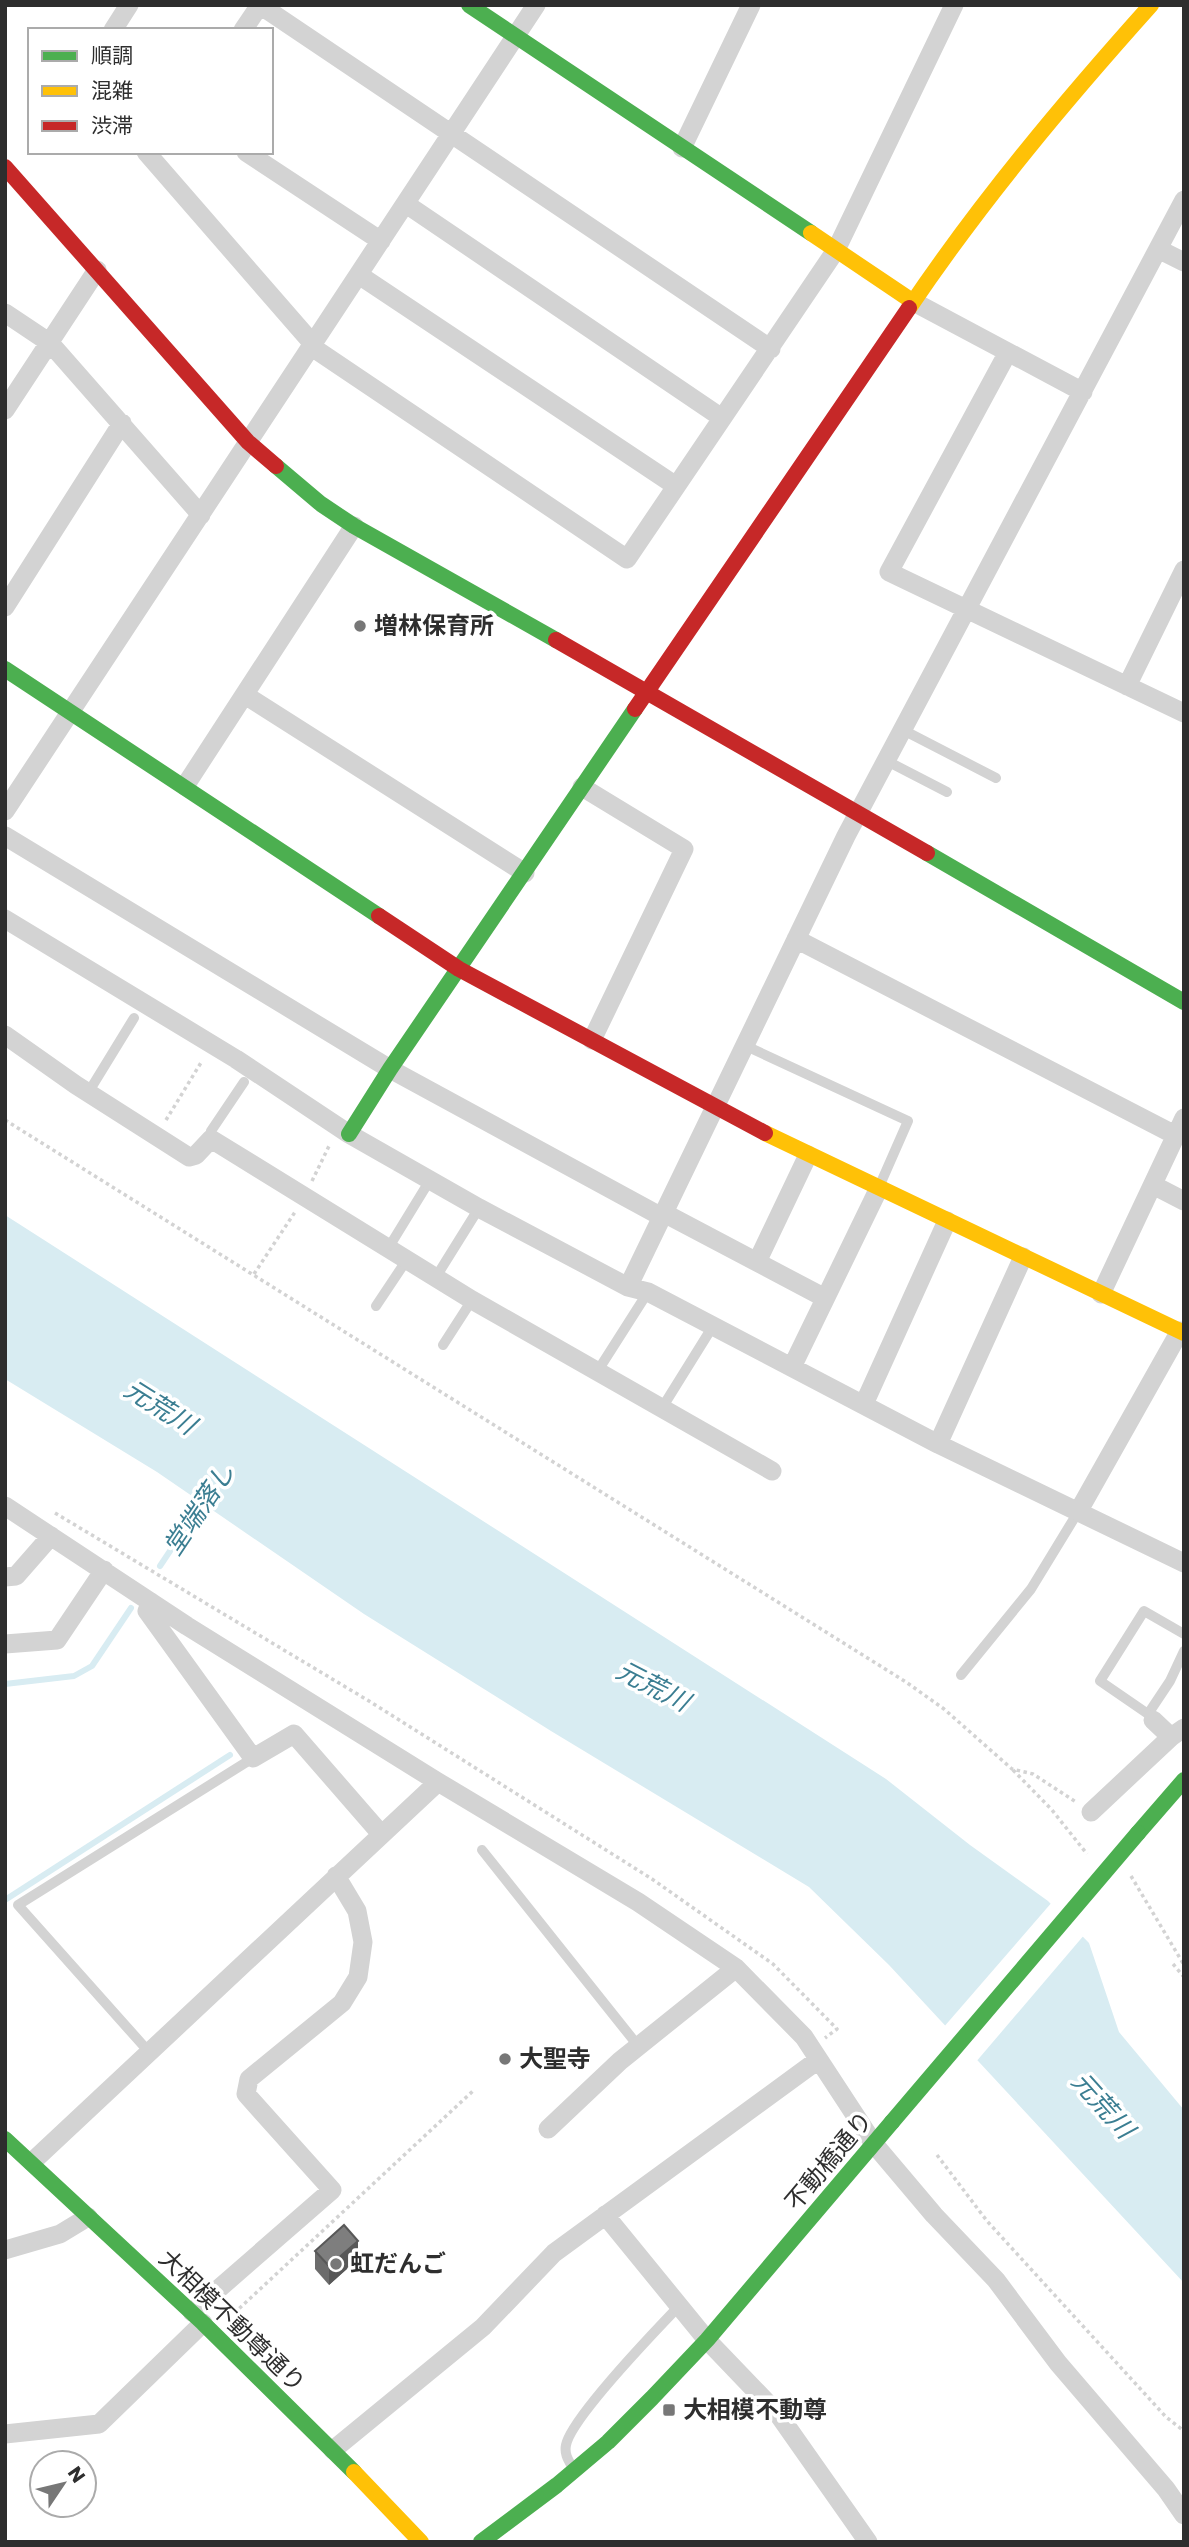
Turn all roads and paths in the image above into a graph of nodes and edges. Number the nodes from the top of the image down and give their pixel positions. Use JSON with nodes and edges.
{"nodes":[{"id":1,"x":130,"y":5,"type":"edge"},
{"id":2,"x":260,"y":5,"type":"edge"},
{"id":3,"x":469,"y":5,"type":"edge"},
{"id":4,"x":536,"y":5,"type":"edge"},
{"id":5,"x":751,"y":5,"type":"edge"},
{"id":6,"x":954,"y":5,"type":"edge"},
{"id":7,"x":1151,"y":5,"type":"edge"},
{"id":8,"x":114,"y":28,"type":"edge"},
{"id":9,"x":244,"y":28,"type":"edge"},
{"id":10,"x":516,"y":36,"type":"junction"},
{"id":11,"x":452,"y":133,"type":"junction"},
{"id":12,"x":682,"y":148,"type":"junction"},
{"id":13,"x":249,"y":154,"type":"edge"},
{"id":14,"x":153,"y":155,"type":"edge"},
{"id":15,"x":5,"y":167,"type":"edge"},
{"id":16,"x":1184,"y":200,"type":"edge"},
{"id":17,"x":406,"y":204,"type":"junction"},
{"id":18,"x":381,"y":241,"type":"junction"},
{"id":19,"x":1157,"y":249,"type":"junction"},
{"id":20,"x":836,"y":250,"type":"junction"},
{"id":21,"x":1184,"y":262,"type":"edge"},
{"id":22,"x":97,"y":270,"type":"junction"},
{"id":23,"x":359,"y":275,"type":"junction"},
{"id":24,"x":912,"y":301,"type":"junction"},
{"id":25,"x":5,"y":313,"type":"edge"},
{"id":26,"x":50,"y":343,"type":"junction"},
{"id":27,"x":313,"y":345,"type":"junction"},
{"id":28,"x":771,"y":349,"type":"junction"},
{"id":29,"x":1008,"y":352,"type":"junction"},
{"id":30,"x":1083,"y":392,"type":"junction"},
{"id":31,"x":5,"y":410,"type":"edge"},
{"id":32,"x":722,"y":418,"type":"junction"},
{"id":33,"x":122,"y":422,"type":"junction"},
{"id":34,"x":248,"y":442,"type":"junction"},
{"id":35,"x":676,"y":486,"type":"junction"},
{"id":36,"x":201,"y":515,"type":"junction"},
{"id":37,"x":354,"y":527,"type":"junction"},
{"id":38,"x":1184,"y":570,"type":"edge"},
{"id":39,"x":5,"y":607,"type":"edge"},
{"id":40,"x":966,"y":610,"type":"junction"},
{"id":41,"x":5,"y":669,"type":"edge"},
{"id":42,"x":1127,"y":686,"type":"junction"},
{"id":43,"x":647,"y":691,"type":"junction"},
{"id":44,"x":245,"y":695,"type":"junction"},
{"id":45,"x":71,"y":712,"type":"junction"},
{"id":46,"x":1184,"y":713,"type":"edge"},
{"id":47,"x":903,"y":730,"type":"junction"},
{"id":48,"x":887,"y":761,"type":"junction"},
{"id":49,"x":996,"y":778,"type":"dead end"},
{"id":50,"x":185,"y":786,"type":"junction"},
{"id":51,"x":582,"y":787,"type":"junction"},
{"id":52,"x":947,"y":792,"type":"dead end"},
{"id":53,"x":5,"y":811,"type":"edge"},
{"id":54,"x":859,"y":814,"type":"junction"},
{"id":55,"x":5,"y":836,"type":"edge"},
{"id":56,"x":525,"y":873,"type":"junction"},
{"id":57,"x":5,"y":919,"type":"edge"},
{"id":58,"x":796,"y":939,"type":"junction"},
{"id":59,"x":459,"y":969,"type":"junction"},
{"id":60,"x":1184,"y":1002,"type":"edge"},
{"id":61,"x":134,"y":1018,"type":"dead end"},
{"id":62,"x":5,"y":1035,"type":"edge"},
{"id":63,"x":592,"y":1040,"type":"junction"},
{"id":64,"x":746,"y":1046,"type":"junction"},
{"id":65,"x":202,"y":1061,"type":"dead end"},
{"id":66,"x":390,"y":1069,"type":"junction"},
{"id":67,"x":244,"y":1082,"type":"dead end"},
{"id":68,"x":88,"y":1093,"type":"junction"},
{"id":69,"x":716,"y":1108,"type":"junction"},
{"id":70,"x":5,"y":1120,"type":"edge"},
{"id":71,"x":1179,"y":1127,"type":"edge"},
{"id":72,"x":349,"y":1134,"type":"junction"},
{"id":73,"x":156,"y":1136,"type":"junction"},
{"id":74,"x":209,"y":1141,"type":"junction"},
{"id":75,"x":808,"y":1155,"type":"junction"},
{"id":76,"x":430,"y":1180,"type":"junction"},
{"id":77,"x":1153,"y":1185,"type":"junction"},
{"id":78,"x":879,"y":1188,"type":"junction"},
{"id":79,"x":1184,"y":1201,"type":"edge"},
{"id":80,"x":478,"y":1208,"type":"junction"},
{"id":81,"x":663,"y":1215,"type":"junction"},
{"id":82,"x":947,"y":1221,"type":"junction"},
{"id":83,"x":389,"y":1247,"type":"junction"},
{"id":84,"x":1023,"y":1257,"type":"junction"},
{"id":85,"x":263,"y":1260,"type":"dead end"},
{"id":86,"x":407,"y":1261,"type":"junction"},
{"id":87,"x":757,"y":1262,"type":"junction"},
{"id":88,"x":254,"y":1274,"type":"junction"},
{"id":89,"x":436,"y":1277,"type":"junction"},
{"id":90,"x":628,"y":1287,"type":"junction"},
{"id":91,"x":648,"y":1292,"type":"junction"},
{"id":92,"x":1101,"y":1294,"type":"junction"},
{"id":93,"x":825,"y":1297,"type":"junction"},
{"id":94,"x":472,"y":1300,"type":"junction"},
{"id":95,"x":376,"y":1306,"type":"dead end"},
{"id":96,"x":713,"y":1326,"type":"junction"},
{"id":97,"x":1182,"y":1332,"type":"edge"},
{"id":98,"x":443,"y":1345,"type":"dead end"},
{"id":99,"x":792,"y":1367,"type":"junction"},
{"id":100,"x":597,"y":1373,"type":"junction"},
{"id":101,"x":864,"y":1404,"type":"junction"},
{"id":102,"x":662,"y":1408,"type":"junction"},
{"id":103,"x":938,"y":1444,"type":"junction"},
{"id":104,"x":772,"y":1471,"type":"dead end"},
{"id":105,"x":5,"y":1506,"type":"edge"},
{"id":106,"x":48,"y":1509,"type":"dead end"},
{"id":107,"x":1079,"y":1512,"type":"junction"},
{"id":108,"x":51,"y":1536,"type":"junction"},
{"id":109,"x":1184,"y":1563,"type":"edge"},
{"id":110,"x":104,"y":1570,"type":"junction"},
{"id":111,"x":5,"y":1577,"type":"edge"},
{"id":112,"x":151,"y":1602,"type":"junction"},
{"id":113,"x":1184,"y":1634,"type":"edge"},
{"id":114,"x":5,"y":1644,"type":"edge"},
{"id":115,"x":1184,"y":1651,"type":"edge"},
{"id":116,"x":961,"y":1675,"type":"dead end"},
{"id":117,"x":1151,"y":1716,"type":"junction"},
{"id":118,"x":1177,"y":1733,"type":"edge"},
{"id":119,"x":253,"y":1758,"type":"junction"},
{"id":120,"x":1012,"y":1769,"type":"junction"},
{"id":121,"x":1184,"y":1780,"type":"edge"},
{"id":122,"x":438,"y":1782,"type":"junction"},
{"id":123,"x":1091,"y":1812,"type":"joint"},
{"id":124,"x":381,"y":1834,"type":"junction"},
{"id":125,"x":482,"y":1850,"type":"dead end"},
{"id":126,"x":1087,"y":1854,"type":"dead end"},
{"id":127,"x":1130,"y":1875,"type":"dead end"},
{"id":128,"x":336,"y":1876,"type":"junction"},
{"id":129,"x":1173,"y":1964,"type":"dead end"},
{"id":130,"x":1184,"y":1965,"type":"edge"},
{"id":131,"x":736,"y":1968,"type":"junction"},
{"id":132,"x":1184,"y":1977,"type":"edge"},
{"id":133,"x":837,"y":2029,"type":"dead end"},
{"id":134,"x":639,"y":2047,"type":"junction"},
{"id":135,"x":149,"y":2052,"type":"junction"},
{"id":136,"x":818,"y":2060,"type":"junction"},
{"id":137,"x":474,"y":2090,"type":"dead end"},
{"id":138,"x":548,"y":2129,"type":"dead end"},
{"id":139,"x":5,"y":2138,"type":"edge"},
{"id":140,"x":874,"y":2144,"type":"junction"},
{"id":141,"x":937,"y":2155,"type":"dead end"},
{"id":142,"x":32,"y":2162,"type":"junction"},
{"id":143,"x":605,"y":2216,"type":"junction"},
{"id":144,"x":88,"y":2217,"type":"junction"},
{"id":145,"x":5,"y":2250,"type":"edge"},
{"id":146,"x":679,"y":2306,"type":"junction"},
{"id":147,"x":203,"y":2322,"type":"junction"},
{"id":148,"x":707,"y":2340,"type":"junction"},
{"id":149,"x":1184,"y":2431,"type":"edge"},
{"id":150,"x":5,"y":2434,"type":"edge"},
{"id":151,"x":333,"y":2451,"type":"junction"},
{"id":152,"x":574,"y":2471,"type":"junction"},
{"id":153,"x":1184,"y":2515,"type":"edge"},
{"id":154,"x":421,"y":2542,"type":"edge"},
{"id":155,"x":481,"y":2542,"type":"edge"},
{"id":156,"x":868,"y":2542,"type":"edge"}],
"edges":[{"from":1,"to":8,"type":"street"},
{"from":2,"to":9,"type":"street"},
{"from":2,"to":11,"type":"street"},
{"from":3,"to":10,"type":"street"},
{"from":4,"to":10,"type":"street"},
{"from":5,"to":12,"type":"street"},
{"from":6,"to":20,"type":"street"},
{"from":7,"to":24,"type":"street"},
{"from":10,"to":11,"type":"street"},
{"from":10,"to":12,"type":"street"},
{"from":11,"to":17,"type":"street"},
{"from":11,"to":28,"type":"street"},
{"from":12,"to":20,"type":"street"},
{"from":13,"to":18,"type":"street"},
{"from":14,"to":27,"type":"street"},
{"from":15,"to":22,"type":"street"},
{"from":16,"to":19,"type":"street"},
{"from":17,"to":18,"type":"street"},
{"from":17,"to":32,"type":"street"},
{"from":18,"to":23,"type":"street"},
{"from":19,"to":21,"type":"street"},
{"from":19,"to":30,"type":"street"},
{"from":20,"to":24,"type":"street"},
{"from":20,"to":28,"type":"street"},
{"from":22,"to":26,"type":"street"},
{"from":22,"to":34,"type":"street"},
{"from":23,"to":27,"type":"street"},
{"from":23,"to":35,"type":"street"},
{"from":24,"to":29,"type":"street"},
{"from":24,"to":43,"type":"street"},
{"from":25,"to":26,"type":"street"},
{"from":26,"to":31,"type":"street"},
{"from":26,"to":33,"type":"street"},
{"from":27,"to":34,"type":"street"},
{"from":27,"to":35,"type":"street"},
{"from":28,"to":32,"type":"street"},
{"from":29,"to":30,"type":"street"},
{"from":29,"to":40,"type":"street"},
{"from":30,"to":40,"type":"street"},
{"from":32,"to":35,"type":"street"},
{"from":33,"to":36,"type":"street"},
{"from":33,"to":39,"type":"street"},
{"from":34,"to":36,"type":"street"},
{"from":34,"to":37,"type":"street"},
{"from":36,"to":45,"type":"street"},
{"from":37,"to":43,"type":"street"},
{"from":37,"to":44,"type":"street"},
{"from":38,"to":42,"type":"street"},
{"from":40,"to":42,"type":"street"},
{"from":40,"to":47,"type":"street"},
{"from":41,"to":45,"type":"street"},
{"from":42,"to":46,"type":"street"},
{"from":43,"to":51,"type":"street"},
{"from":43,"to":54,"type":"street"},
{"from":44,"to":50,"type":"street"},
{"from":44,"to":56,"type":"street"},
{"from":45,"to":50,"type":"street"},
{"from":45,"to":53,"type":"street"},
{"from":47,"to":48,"type":"street"},
{"from":47,"to":49,"type":"lane"},
{"from":48,"to":52,"type":"lane"},
{"from":48,"to":54,"type":"street"},
{"from":50,"to":59,"type":"street"},
{"from":51,"to":56,"type":"street"},
{"from":51,"to":63,"type":"street"},
{"from":54,"to":58,"type":"street"},
{"from":54,"to":60,"type":"street"},
{"from":55,"to":66,"type":"street"},
{"from":56,"to":59,"type":"street"},
{"from":57,"to":72,"type":"street"},
{"from":58,"to":64,"type":"street"},
{"from":58,"to":71,"type":"street"},
{"from":59,"to":63,"type":"street"},
{"from":59,"to":66,"type":"street"},
{"from":61,"to":68,"type":"lane"},
{"from":62,"to":68,"type":"street"},
{"from":63,"to":69,"type":"street"},
{"from":64,"to":69,"type":"street"},
{"from":64,"to":78,"type":"lane"},
{"from":65,"to":73,"type":"path"},
{"from":66,"to":72,"type":"street"},
{"from":66,"to":81,"type":"street"},
{"from":67,"to":74,"type":"lane"},
{"from":68,"to":73,"type":"street"},
{"from":69,"to":75,"type":"street"},
{"from":69,"to":81,"type":"street"},
{"from":70,"to":88,"type":"path"},
{"from":71,"to":77,"type":"street"},
{"from":72,"to":76,"type":"street"},
{"from":73,"to":74,"type":"street"},
{"from":74,"to":83,"type":"street"},
{"from":75,"to":78,"type":"street"},
{"from":75,"to":87,"type":"street"},
{"from":76,"to":80,"type":"street"},
{"from":76,"to":83,"type":"lane"},
{"from":77,"to":79,"type":"street"},
{"from":77,"to":92,"type":"street"},
{"from":78,"to":82,"type":"street"},
{"from":78,"to":93,"type":"street"},
{"from":80,"to":89,"type":"lane"},
{"from":80,"to":90,"type":"street"},
{"from":81,"to":87,"type":"street"},
{"from":81,"to":90,"type":"street"},
{"from":82,"to":84,"type":"street"},
{"from":82,"to":101,"type":"street"},
{"from":83,"to":86,"type":"street"},
{"from":84,"to":92,"type":"street"},
{"from":84,"to":103,"type":"street"},
{"from":85,"to":88,"type":"path"},
{"from":86,"to":89,"type":"street"},
{"from":86,"to":95,"type":"lane"},
{"from":87,"to":93,"type":"street"},
{"from":88,"to":120,"type":"path"},
{"from":89,"to":94,"type":"street"},
{"from":90,"to":91,"type":"street"},
{"from":91,"to":96,"type":"street"},
{"from":91,"to":100,"type":"lane"},
{"from":92,"to":97,"type":"street"},
{"from":93,"to":99,"type":"street"},
{"from":94,"to":98,"type":"lane"},
{"from":94,"to":100,"type":"street"},
{"from":96,"to":99,"type":"street"},
{"from":96,"to":102,"type":"lane"},
{"from":97,"to":107,"type":"street"},
{"from":99,"to":101,"type":"street"},
{"from":100,"to":102,"type":"street"},
{"from":101,"to":103,"type":"street"},
{"from":102,"to":104,"type":"street"},
{"from":103,"to":107,"type":"street"},
{"from":105,"to":108,"type":"street"},
{"from":106,"to":133,"type":"path"},
{"from":107,"to":109,"type":"street"},
{"from":107,"to":116,"type":"lane"},
{"from":108,"to":110,"type":"street"},
{"from":108,"to":111,"type":"street"},
{"from":110,"to":112,"type":"street"},
{"from":110,"to":114,"type":"street"},
{"from":112,"to":119,"type":"street"},
{"from":112,"to":122,"type":"street"},
{"from":113,"to":117,"type":"lane"},
{"from":115,"to":117,"type":"lane"},
{"from":117,"to":118,"type":"street"},
{"from":118,"to":123,"type":"street"},
{"from":119,"to":124,"type":"street"},
{"from":119,"to":135,"type":"lane"},
{"from":120,"to":123,"type":"path"},
{"from":120,"to":126,"type":"path"},
{"from":121,"to":140,"type":"street","name":"不動橋通り","bridge":true},
{"from":122,"to":124,"type":"street"},
{"from":122,"to":131,"type":"street"},
{"from":124,"to":128,"type":"street"},
{"from":125,"to":134,"type":"lane"},
{"from":127,"to":130,"type":"path"},
{"from":128,"to":135,"type":"street"},
{"from":128,"to":147,"type":"street"},
{"from":129,"to":132,"type":"path"},
{"from":131,"to":134,"type":"street"},
{"from":131,"to":136,"type":"street"},
{"from":134,"to":138,"type":"street"},
{"from":135,"to":142,"type":"street"},
{"from":136,"to":140,"type":"street"},
{"from":136,"to":143,"type":"street"},
{"from":137,"to":147,"type":"path"},
{"from":139,"to":142,"type":"street","name":"大相模不動尊通り"},
{"from":140,"to":148,"type":"street","name":"不動橋通り"},
{"from":140,"to":153,"type":"street"},
{"from":141,"to":149,"type":"path"},
{"from":142,"to":144,"type":"street","name":"大相模不動尊通り"},
{"from":143,"to":146,"type":"street"},
{"from":143,"to":151,"type":"street"},
{"from":144,"to":145,"type":"street"},
{"from":144,"to":147,"type":"street","name":"大相模不動尊通り"},
{"from":146,"to":148,"type":"street"},
{"from":146,"to":152,"type":"lane"},
{"from":147,"to":150,"type":"street"},
{"from":147,"to":151,"type":"street","name":"大相模不動尊通り"},
{"from":148,"to":152,"type":"street","name":"不動橋通り"},
{"from":148,"to":156,"type":"street"},
{"from":151,"to":154,"type":"street","name":"大相模不動尊通り"},
{"from":152,"to":155,"type":"street","name":"不動橋通り"}]}
